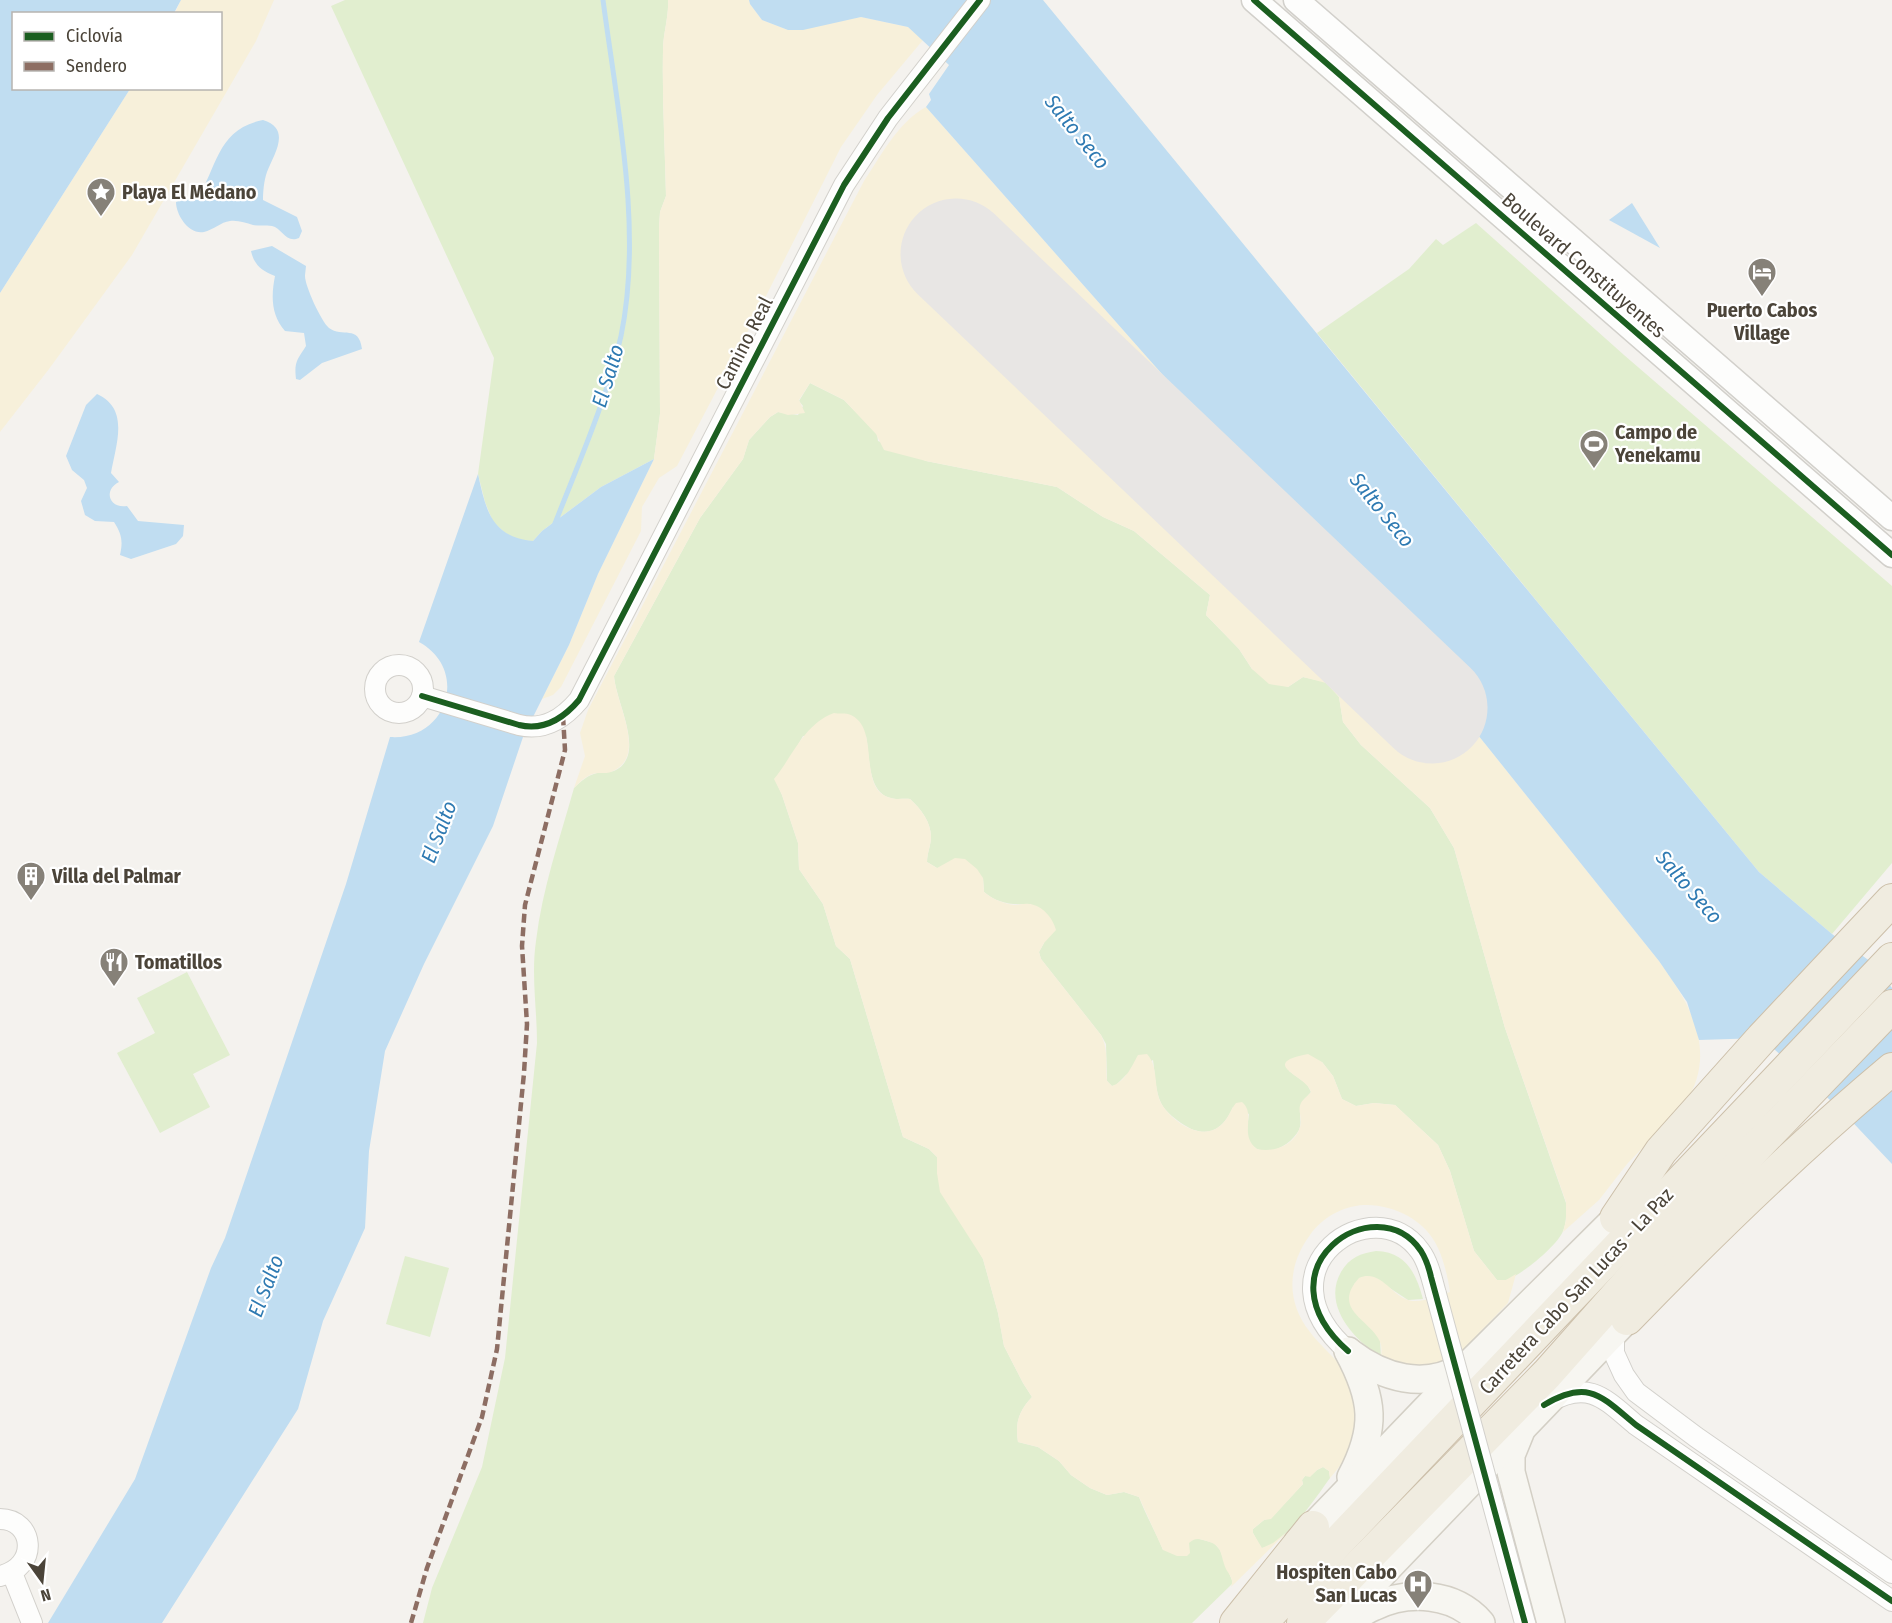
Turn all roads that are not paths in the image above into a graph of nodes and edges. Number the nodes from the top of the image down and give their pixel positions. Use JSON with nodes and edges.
{"nodes":[{"id":1,"x":980,"y":0,"type":"edge"},
{"id":2,"x":1254,"y":0,"type":"edge"},
{"id":3,"x":1296,"y":0,"type":"edge"},
{"id":4,"x":1892,"y":518,"type":"edge"},
{"id":5,"x":1892,"y":555,"type":"edge"},
{"id":6,"x":422,"y":696,"type":"dead end"},
{"id":7,"x":1892,"y":900,"type":"edge"},
{"id":8,"x":1892,"y":959,"type":"edge"},
{"id":9,"x":1892,"y":1006,"type":"edge"},
{"id":10,"x":1892,"y":1069,"type":"edge"},
{"id":11,"x":1703,"y":1157,"type":"junction"},
{"id":12,"x":1616,"y":1218,"type":"junction"},
{"id":13,"x":1657,"y":1250,"type":"junction"},
{"id":14,"x":1623,"y":1323,"type":"junction"},
{"id":15,"x":1348,"y":1351,"type":"junction"},
{"id":16,"x":1472,"y":1361,"type":"junction"},
{"id":17,"x":1544,"y":1405,"type":"junction"},
{"id":18,"x":1525,"y":1424,"type":"junction"},
{"id":19,"x":1339,"y":1499,"type":"junction"},
{"id":20,"x":1404,"y":1518,"type":"junction"},
{"id":21,"x":0,"y":1519,"type":"edge"},
{"id":22,"x":1312,"y":1527,"type":"junction"},
{"id":23,"x":1892,"y":1573,"type":"edge"},
{"id":24,"x":6,"y":1575,"type":"edge"},
{"id":25,"x":1875,"y":1589,"type":"junction"},
{"id":26,"x":1892,"y":1601,"type":"edge"},
{"id":27,"x":32,"y":1623,"type":"edge"},
{"id":28,"x":1220,"y":1623,"type":"edge"},
{"id":29,"x":1236,"y":1623,"type":"edge"},
{"id":30,"x":1261,"y":1623,"type":"edge"},
{"id":31,"x":1303,"y":1623,"type":"edge"},
{"id":32,"x":1334,"y":1623,"type":"edge"},
{"id":33,"x":1345,"y":1623,"type":"edge"},
{"id":34,"x":1481,"y":1623,"type":"edge"},
{"id":35,"x":1525,"y":1623,"type":"edge"},
{"id":36,"x":1551,"y":1623,"type":"edge"}],
"edges":[{"from":1,"to":6,"type":"street","name":"Camino Real"},
{"from":2,"to":5,"type":"street","name":"Boulevard Constituyentes"},
{"from":3,"to":4,"type":"street","name":"Boulevard Constituyentes"},
{"from":7,"to":12,"type":"highway"},
{"from":8,"to":11,"type":"highway","name":"Carretera Cabo San Lucas - La Paz"},
{"from":9,"to":13,"type":"highway","name":"Carretera Cabo San Lucas - La Paz"},
{"from":10,"to":14,"type":"highway"},
{"from":11,"to":12,"type":"highway"},
{"from":11,"to":30,"type":"highway","name":"Carretera Cabo San Lucas - La Paz"},
{"from":12,"to":16,"type":"main road"},
{"from":13,"to":14,"type":"highway"},
{"from":13,"to":20,"type":"highway","name":"Carretera Cabo San Lucas - La Paz"},
{"from":14,"to":17,"type":"main road"},
{"from":14,"to":23,"type":"street"},
{"from":15,"to":16,"type":"main road"},
{"from":15,"to":19,"type":"main road"},
{"from":15,"to":35,"type":"street","bridge":true},
{"from":16,"to":19,"type":"main road"},
{"from":17,"to":18,"type":"main road"},
{"from":17,"to":25,"type":"street"},
{"from":18,"to":32,"type":"main road"},
{"from":18,"to":36,"type":"main road"},
{"from":19,"to":22,"type":"main road"},
{"from":20,"to":31,"type":"highway","name":"Carretera Cabo San Lucas - La Paz"},
{"from":20,"to":32,"type":"highway"},
{"from":21,"to":24,"type":"street"},
{"from":22,"to":28,"type":"main road"},
{"from":22,"to":29,"type":"highway"},
{"from":23,"to":25,"type":"street"},
{"from":24,"to":27,"type":"street"},
{"from":25,"to":26,"type":"street"},
{"from":33,"to":34,"type":"main road"}]}
